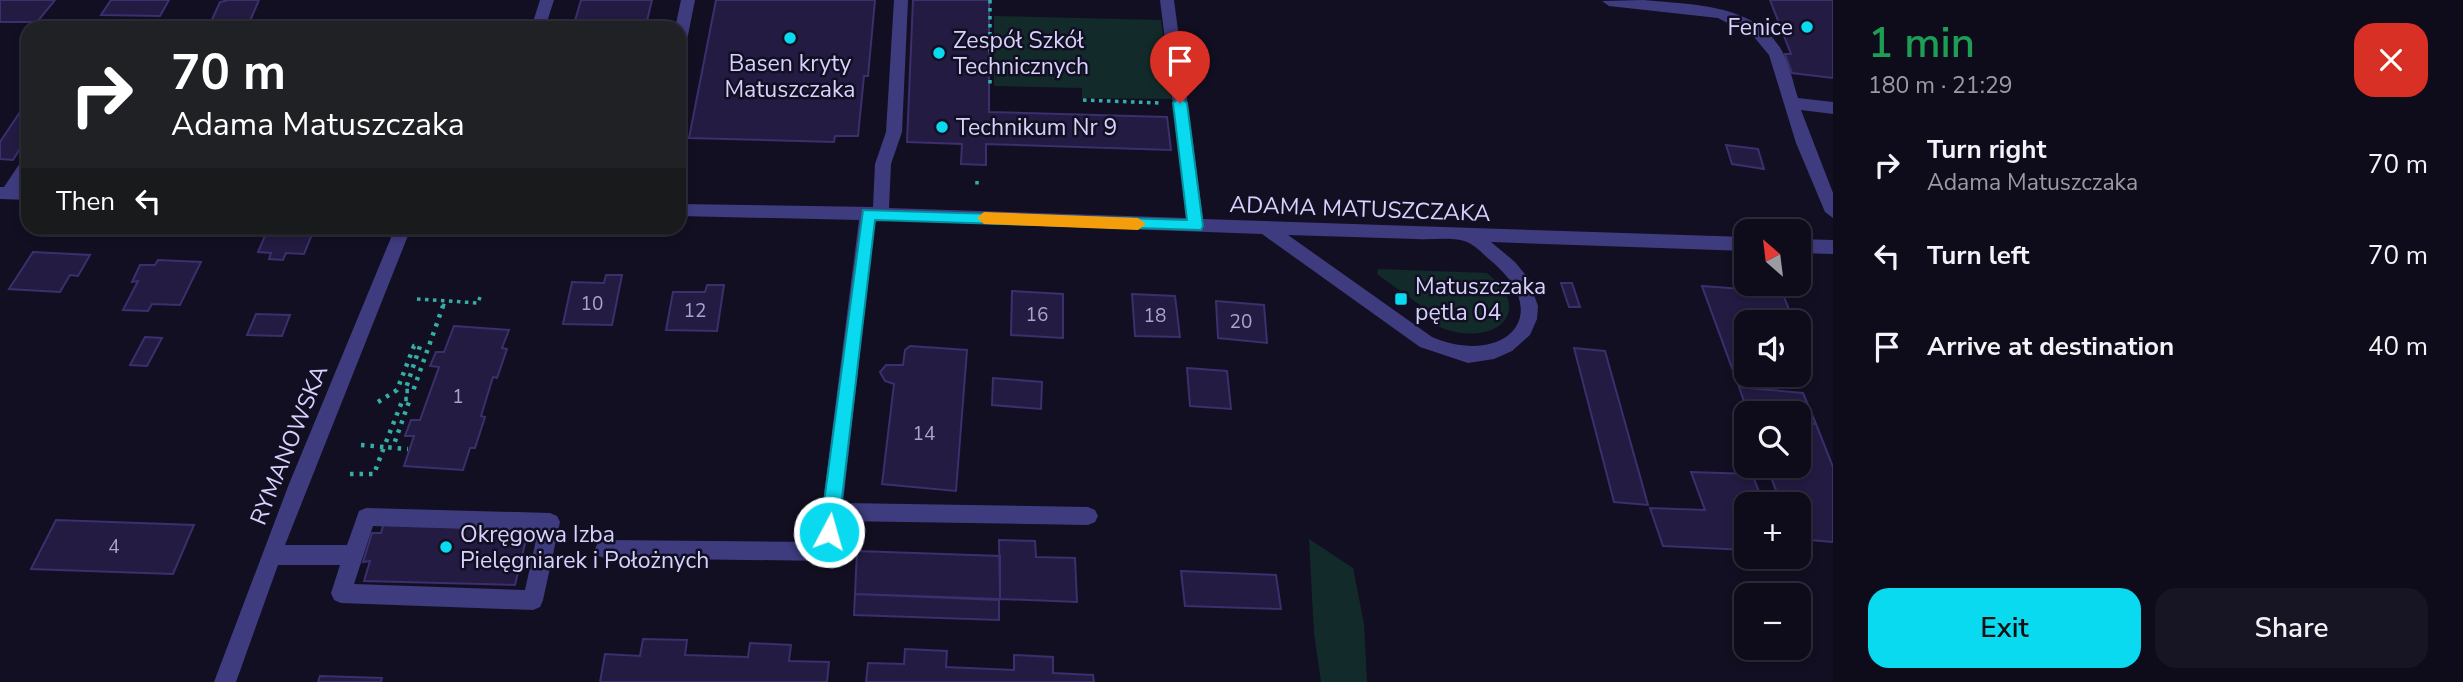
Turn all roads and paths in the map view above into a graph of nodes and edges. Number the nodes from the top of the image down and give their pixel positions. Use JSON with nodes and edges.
{"nodes":[{"id":1,"x":547,"y":0,"type":"edge"},
{"id":2,"x":688,"y":0,"type":"edge"},
{"id":3,"x":901,"y":0,"type":"edge"},
{"id":4,"x":990,"y":0,"type":"edge"},
{"id":5,"x":1167,"y":0,"type":"edge"},
{"id":6,"x":1609,"y":1,"type":"edge"},
{"id":7,"x":540,"y":21,"type":"edge"},
{"id":8,"x":684,"y":21,"type":"edge"},
{"id":9,"x":990,"y":86,"type":"dead end"},
{"id":10,"x":1083,"y":100,"type":"dead end"},
{"id":11,"x":1167,"y":103,"type":"dead end"},
{"id":12,"x":1792,"y":103,"type":"junction"},
{"id":13,"x":1833,"y":108,"type":"edge"},
{"id":14,"x":21,"y":172,"type":"edge"},
{"id":15,"x":4,"y":193,"type":"edge"},
{"id":16,"x":686,"y":210,"type":"edge"},
{"id":17,"x":1833,"y":212,"type":"edge"},
{"id":18,"x":875,"y":214,"type":"junction"},
{"id":19,"x":1196,"y":226,"type":"junction"},
{"id":20,"x":1268,"y":229,"type":"junction"},
{"id":21,"x":400,"y":235,"type":"edge"},
{"id":22,"x":1469,"y":235,"type":"junction"},
{"id":23,"x":1734,"y":243,"type":"edge"},
{"id":24,"x":1811,"y":246,"type":"edge"},
{"id":25,"x":1833,"y":247,"type":"edge"},
{"id":26,"x":480,"y":297,"type":"dead end"},
{"id":27,"x":417,"y":299,"type":"dead end"},
{"id":28,"x":444,"y":301,"type":"junction"},
{"id":29,"x":378,"y":402,"type":"dead end"},
{"id":30,"x":361,"y":445,"type":"dead end"},
{"id":31,"x":384,"y":447,"type":"junction"},
{"id":32,"x":393,"y":447,"type":"junction"},
{"id":33,"x":408,"y":449,"type":"dead end"},
{"id":34,"x":350,"y":474,"type":"dead end"},
{"id":35,"x":831,"y":512,"type":"junction"},
{"id":36,"x":1088,"y":516,"type":"dead end"},
{"id":37,"x":605,"y":549,"type":"dead end"},
{"id":38,"x":271,"y":555,"type":"junction"},
{"id":39,"x":353,"y":555,"type":"junction"},
{"id":40,"x":225,"y":682,"type":"edge"}],
"edges":[{"from":1,"to":7,"type":"street"},
{"from":2,"to":8,"type":"street"},
{"from":3,"to":18,"type":"street"},
{"from":4,"to":9,"type":"path"},
{"from":5,"to":19,"type":"street"},
{"from":6,"to":12,"type":"street"},
{"from":10,"to":11,"type":"path"},
{"from":12,"to":13,"type":"street"},
{"from":12,"to":17,"type":"street"},
{"from":14,"to":15,"type":"street"},
{"from":16,"to":18,"type":"street","name":"ADAMA MATUSZCZAKA"},
{"from":18,"to":19,"type":"street","name":"ADAMA MATUSZCZAKA"},
{"from":18,"to":35,"type":"street"},
{"from":19,"to":20,"type":"street","name":"ADAMA MATUSZCZAKA"},
{"from":20,"to":22,"type":"street","name":"ADAMA MATUSZCZAKA"},
{"from":20,"to":22,"type":"street"},
{"from":21,"to":38,"type":"street","name":"RYMANOWSKA"},
{"from":22,"to":23,"type":"street","name":"ADAMA MATUSZCZAKA"},
{"from":24,"to":25,"type":"street"},
{"from":26,"to":28,"type":"path"},
{"from":27,"to":28,"type":"path"},
{"from":28,"to":29,"type":"path"},
{"from":30,"to":31,"type":"path"},
{"from":31,"to":32,"type":"path"},
{"from":31,"to":32,"type":"path"},
{"from":31,"to":34,"type":"path"},
{"from":32,"to":33,"type":"path"},
{"from":35,"to":36,"type":"street"},
{"from":35,"to":37,"type":"street"},
{"from":38,"to":39,"type":"street"},
{"from":38,"to":40,"type":"street","name":"RYMANOWSKA"},
{"from":39,"to":39,"type":"street"}]}
